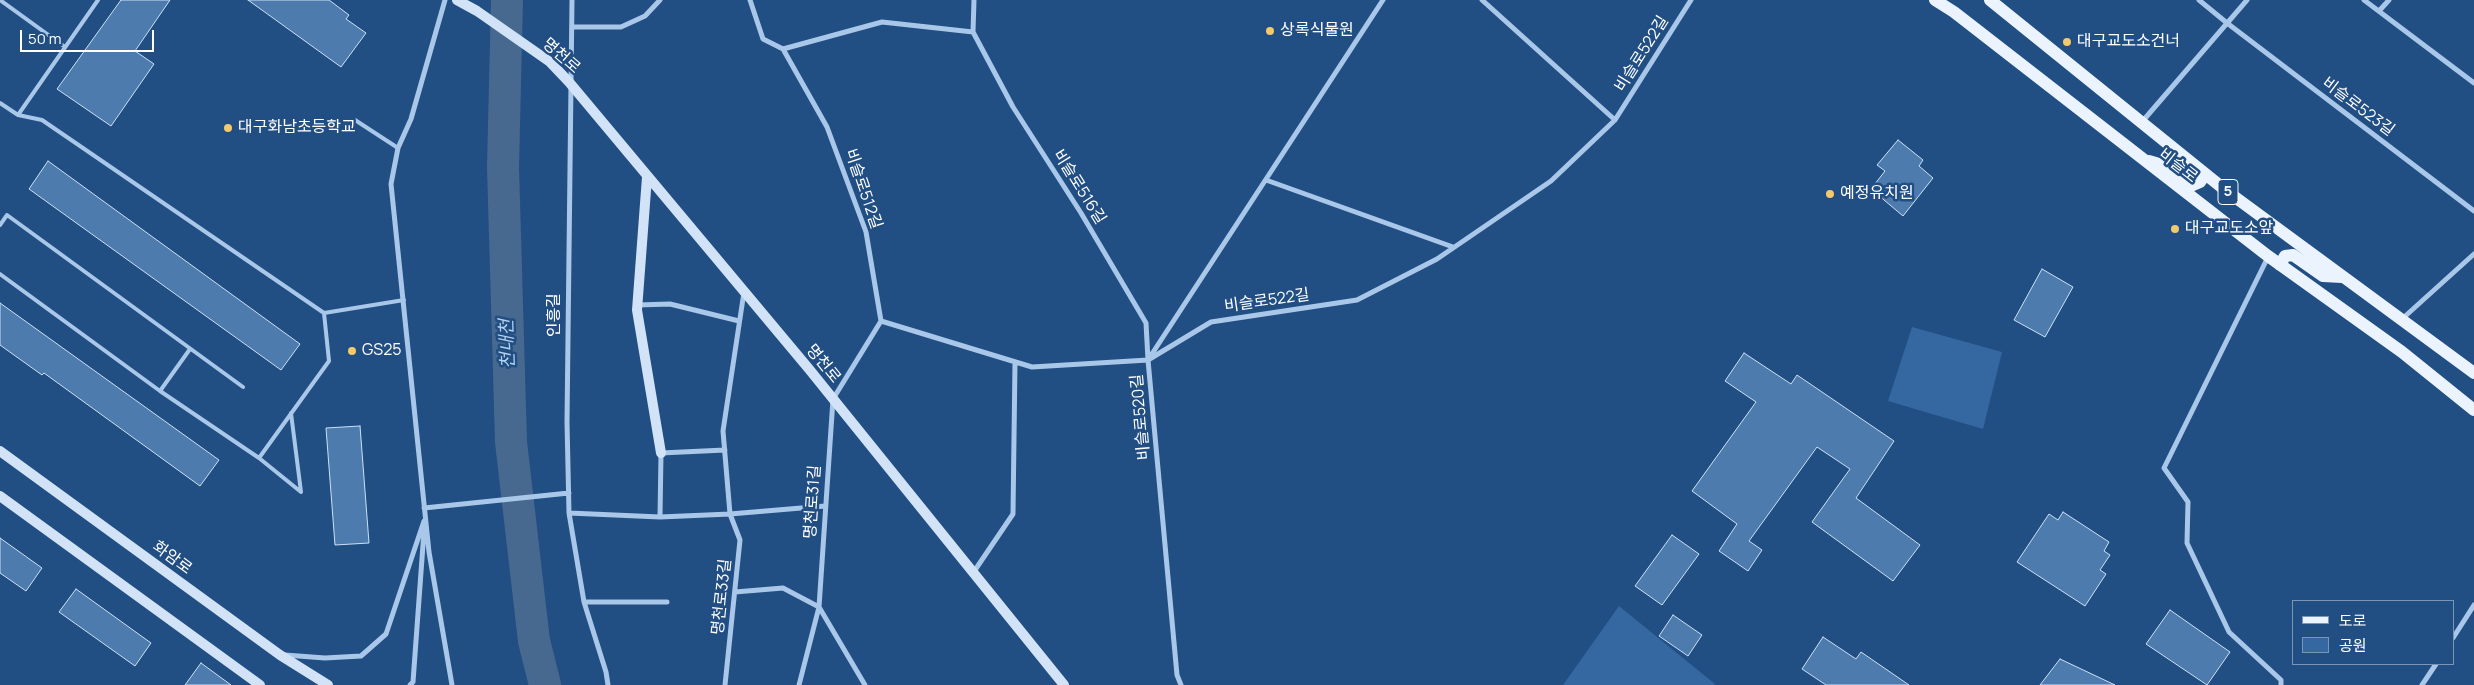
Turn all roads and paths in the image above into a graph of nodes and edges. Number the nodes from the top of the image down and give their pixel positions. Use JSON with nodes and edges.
{"nodes":[{"id":1,"x":0,"y":0,"type":"edge"},
{"id":2,"x":98,"y":0,"type":"edge"},
{"id":3,"x":445,"y":0,"type":"edge"},
{"id":4,"x":457,"y":0,"type":"edge"},
{"id":5,"x":572,"y":0,"type":"edge"},
{"id":6,"x":660,"y":0,"type":"edge"},
{"id":7,"x":750,"y":0,"type":"edge"},
{"id":8,"x":974,"y":0,"type":"edge"},
{"id":9,"x":1383,"y":0,"type":"edge"},
{"id":10,"x":1482,"y":0,"type":"edge"},
{"id":11,"x":1691,"y":0,"type":"edge"},
{"id":12,"x":1935,"y":0,"type":"edge"},
{"id":13,"x":1990,"y":0,"type":"edge"},
{"id":14,"x":2199,"y":0,"type":"edge"},
{"id":15,"x":2247,"y":0,"type":"edge"},
{"id":16,"x":2364,"y":0,"type":"edge"},
{"id":17,"x":2389,"y":0,"type":"edge"},
{"id":18,"x":2379,"y":12,"type":"junction"},
{"id":19,"x":2226,"y":23,"type":"junction"},
{"id":20,"x":572,"y":27,"type":"junction"},
{"id":21,"x":973,"y":32,"type":"junction"},
{"id":22,"x":65,"y":47,"type":"junction"},
{"id":23,"x":783,"y":49,"type":"junction"},
{"id":24,"x":569,"y":82,"type":"junction"},
{"id":25,"x":2474,"y":83,"type":"edge"},
{"id":26,"x":0,"y":103,"type":"edge"},
{"id":27,"x":18,"y":115,"type":"junction"},
{"id":28,"x":355,"y":120,"type":"dead end"},
{"id":29,"x":1615,"y":120,"type":"junction"},
{"id":30,"x":2141,"y":124,"type":"junction"},
{"id":31,"x":398,"y":148,"type":"junction"},
{"id":32,"x":2144,"y":160,"type":"junction"},
{"id":33,"x":2205,"y":175,"type":"junction"},
{"id":34,"x":647,"y":177,"type":"junction"},
{"id":35,"x":1266,"y":180,"type":"junction"},
{"id":36,"x":2474,"y":211,"type":"edge"},
{"id":37,"x":0,"y":226,"type":"edge"},
{"id":38,"x":1453,"y":248,"type":"junction"},
{"id":39,"x":2474,"y":254,"type":"edge"},
{"id":40,"x":2268,"y":256,"type":"junction"},
{"id":41,"x":2280,"y":265,"type":"junction"},
{"id":42,"x":0,"y":274,"type":"edge"},
{"id":43,"x":2342,"y":277,"type":"junction"},
{"id":44,"x":744,"y":292,"type":"junction"},
{"id":45,"x":404,"y":300,"type":"junction"},
{"id":46,"x":637,"y":305,"type":"junction"},
{"id":47,"x":324,"y":313,"type":"junction"},
{"id":48,"x":2401,"y":320,"type":"junction"},
{"id":49,"x":739,"y":321,"type":"junction"},
{"id":50,"x":881,"y":321,"type":"junction"},
{"id":51,"x":190,"y":349,"type":"junction"},
{"id":52,"x":1148,"y":360,"type":"junction"},
{"id":53,"x":1015,"y":362,"type":"junction"},
{"id":54,"x":2474,"y":373,"type":"edge"},
{"id":55,"x":243,"y":387,"type":"dead end"},
{"id":56,"x":160,"y":391,"type":"junction"},
{"id":57,"x":833,"y":399,"type":"junction"},
{"id":58,"x":2474,"y":410,"type":"edge"},
{"id":59,"x":291,"y":413,"type":"junction"},
{"id":60,"x":725,"y":450,"type":"junction"},
{"id":61,"x":0,"y":451,"type":"edge"},
{"id":62,"x":661,"y":454,"type":"junction"},
{"id":63,"x":259,"y":458,"type":"junction"},
{"id":64,"x":569,"y":493,"type":"junction"},
{"id":65,"x":0,"y":496,"type":"edge"},
{"id":66,"x":825,"y":506,"type":"junction"},
{"id":67,"x":424,"y":508,"type":"junction"},
{"id":68,"x":569,"y":513,"type":"junction"},
{"id":69,"x":730,"y":514,"type":"junction"},
{"id":70,"x":660,"y":517,"type":"junction"},
{"id":71,"x":425,"y":518,"type":"junction"},
{"id":72,"x":973,"y":573,"type":"junction"},
{"id":73,"x":735,"y":592,"type":"junction"},
{"id":74,"x":584,"y":602,"type":"junction"},
{"id":75,"x":667,"y":602,"type":"dead end"},
{"id":76,"x":2474,"y":605,"type":"edge"},
{"id":77,"x":819,"y":607,"type":"junction"},
{"id":78,"x":2454,"y":636,"type":"edge"},
{"id":79,"x":280,"y":655,"type":"junction"},
{"id":80,"x":2435,"y":665,"type":"edge"},
{"id":81,"x":260,"y":685,"type":"edge"},
{"id":82,"x":328,"y":685,"type":"edge"},
{"id":83,"x":410,"y":685,"type":"edge"},
{"id":84,"x":452,"y":685,"type":"edge"},
{"id":85,"x":608,"y":685,"type":"edge"},
{"id":86,"x":725,"y":685,"type":"edge"},
{"id":87,"x":799,"y":685,"type":"edge"},
{"id":88,"x":864,"y":685,"type":"edge"},
{"id":89,"x":1064,"y":685,"type":"edge"},
{"id":90,"x":1181,"y":685,"type":"edge"},
{"id":91,"x":2281,"y":685,"type":"edge"},
{"id":92,"x":2422,"y":685,"type":"edge"}],
"edges":[{"from":1,"to":22,"type":"lane"},
{"from":2,"to":22,"type":"lane"},
{"from":3,"to":31,"type":"street"},
{"from":4,"to":24,"type":"street","name":"명천로"},
{"from":5,"to":20,"type":"street","name":"인흥길"},
{"from":6,"to":20,"type":"street"},
{"from":7,"to":23,"type":"street","name":"비슬로512길"},
{"from":8,"to":21,"type":"street","name":"비슬로516길"},
{"from":9,"to":35,"type":"street","name":"비슬로520길"},
{"from":10,"to":29,"type":"street","name":"비슬로522길"},
{"from":11,"to":29,"type":"street","name":"비슬로522길"},
{"from":12,"to":32,"type":"main road","name":"비슬로","number":"5"},
{"from":13,"to":30,"type":"main road","name":"비슬로","number":"5"},
{"from":14,"to":19,"type":"street","name":"비슬로523길"},
{"from":15,"to":19,"type":"street"},
{"from":16,"to":18,"type":"street"},
{"from":17,"to":18,"type":"street"},
{"from":18,"to":25,"type":"street"},
{"from":19,"to":30,"type":"street"},
{"from":19,"to":36,"type":"street","name":"비슬로523길"},
{"from":20,"to":24,"type":"street","name":"인흥길"},
{"from":21,"to":23,"type":"street"},
{"from":21,"to":52,"type":"street","name":"비슬로516길"},
{"from":22,"to":27,"type":"lane"},
{"from":23,"to":50,"type":"street","name":"비슬로512길"},
{"from":24,"to":34,"type":"street","name":"명천로"},
{"from":24,"to":64,"type":"street","name":"인흥길"},
{"from":26,"to":27,"type":"lane"},
{"from":27,"to":47,"type":"lane"},
{"from":28,"to":31,"type":"lane"},
{"from":29,"to":38,"type":"street","name":"비슬로522길"},
{"from":30,"to":33,"type":"main road","name":"비슬로","number":"5"},
{"from":31,"to":45,"type":"street"},
{"from":32,"to":33,"type":"main road"},
{"from":32,"to":40,"type":"main road","name":"비슬로","number":"5"},
{"from":33,"to":43,"type":"main road","name":"비슬로","number":"5"},
{"from":34,"to":44,"type":"street","name":"명천로"},
{"from":34,"to":46,"type":"street"},
{"from":35,"to":38,"type":"street"},
{"from":35,"to":52,"type":"street","name":"비슬로520길"},
{"from":37,"to":51,"type":"lane"},
{"from":38,"to":52,"type":"street","name":"비슬로522길"},
{"from":39,"to":48,"type":"street"},
{"from":40,"to":41,"type":"main road","name":"비슬로","number":"5"},
{"from":40,"to":91,"type":"street"},
{"from":41,"to":43,"type":"main road"},
{"from":41,"to":58,"type":"main road","name":"비슬로","number":"5"},
{"from":42,"to":56,"type":"lane"},
{"from":43,"to":48,"type":"main road","name":"비슬로","number":"5"},
{"from":44,"to":49,"type":"street","name":"명천로33길"},
{"from":44,"to":57,"type":"street","name":"명천로"},
{"from":45,"to":47,"type":"lane"},
{"from":45,"to":67,"type":"street"},
{"from":46,"to":49,"type":"street"},
{"from":46,"to":62,"type":"street"},
{"from":47,"to":59,"type":"lane"},
{"from":48,"to":54,"type":"main road","name":"비슬로","number":"5"},
{"from":49,"to":60,"type":"street","name":"명천로33길"},
{"from":50,"to":53,"type":"street","name":"비슬로522길"},
{"from":50,"to":57,"type":"street"},
{"from":51,"to":55,"type":"lane"},
{"from":51,"to":56,"type":"lane"},
{"from":52,"to":53,"type":"street","name":"비슬로522길"},
{"from":52,"to":90,"type":"street","name":"비슬로520길"},
{"from":53,"to":72,"type":"street"},
{"from":56,"to":63,"type":"lane"},
{"from":57,"to":66,"type":"street","name":"명천로31길"},
{"from":57,"to":72,"type":"street","name":"명천로"},
{"from":59,"to":63,"type":"lane"},
{"from":59,"to":63,"type":"lane"},
{"from":60,"to":62,"type":"street"},
{"from":60,"to":69,"type":"street","name":"명천로33길"},
{"from":61,"to":79,"type":"street","name":"화암로"},
{"from":62,"to":70,"type":"street"},
{"from":64,"to":67,"type":"street"},
{"from":64,"to":68,"type":"street","name":"인흥길"},
{"from":65,"to":81,"type":"street"},
{"from":66,"to":69,"type":"street"},
{"from":66,"to":77,"type":"street","name":"명천로31길"},
{"from":67,"to":71,"type":"street"},
{"from":68,"to":70,"type":"street"},
{"from":68,"to":74,"type":"street","name":"인흥길"},
{"from":69,"to":70,"type":"street"},
{"from":69,"to":73,"type":"street","name":"명천로33길"},
{"from":71,"to":79,"type":"street"},
{"from":71,"to":83,"type":"street"},
{"from":71,"to":84,"type":"street"},
{"from":72,"to":89,"type":"street","name":"명천로"},
{"from":73,"to":77,"type":"street"},
{"from":73,"to":86,"type":"street","name":"명천로33길"},
{"from":74,"to":75,"type":"street"},
{"from":74,"to":85,"type":"street","name":"인흥길"},
{"from":76,"to":78,"type":"street"},
{"from":77,"to":87,"type":"street","name":"명천로31길"},
{"from":77,"to":88,"type":"street"},
{"from":79,"to":82,"type":"street","name":"화암로"},
{"from":80,"to":92,"type":"street"}]}
